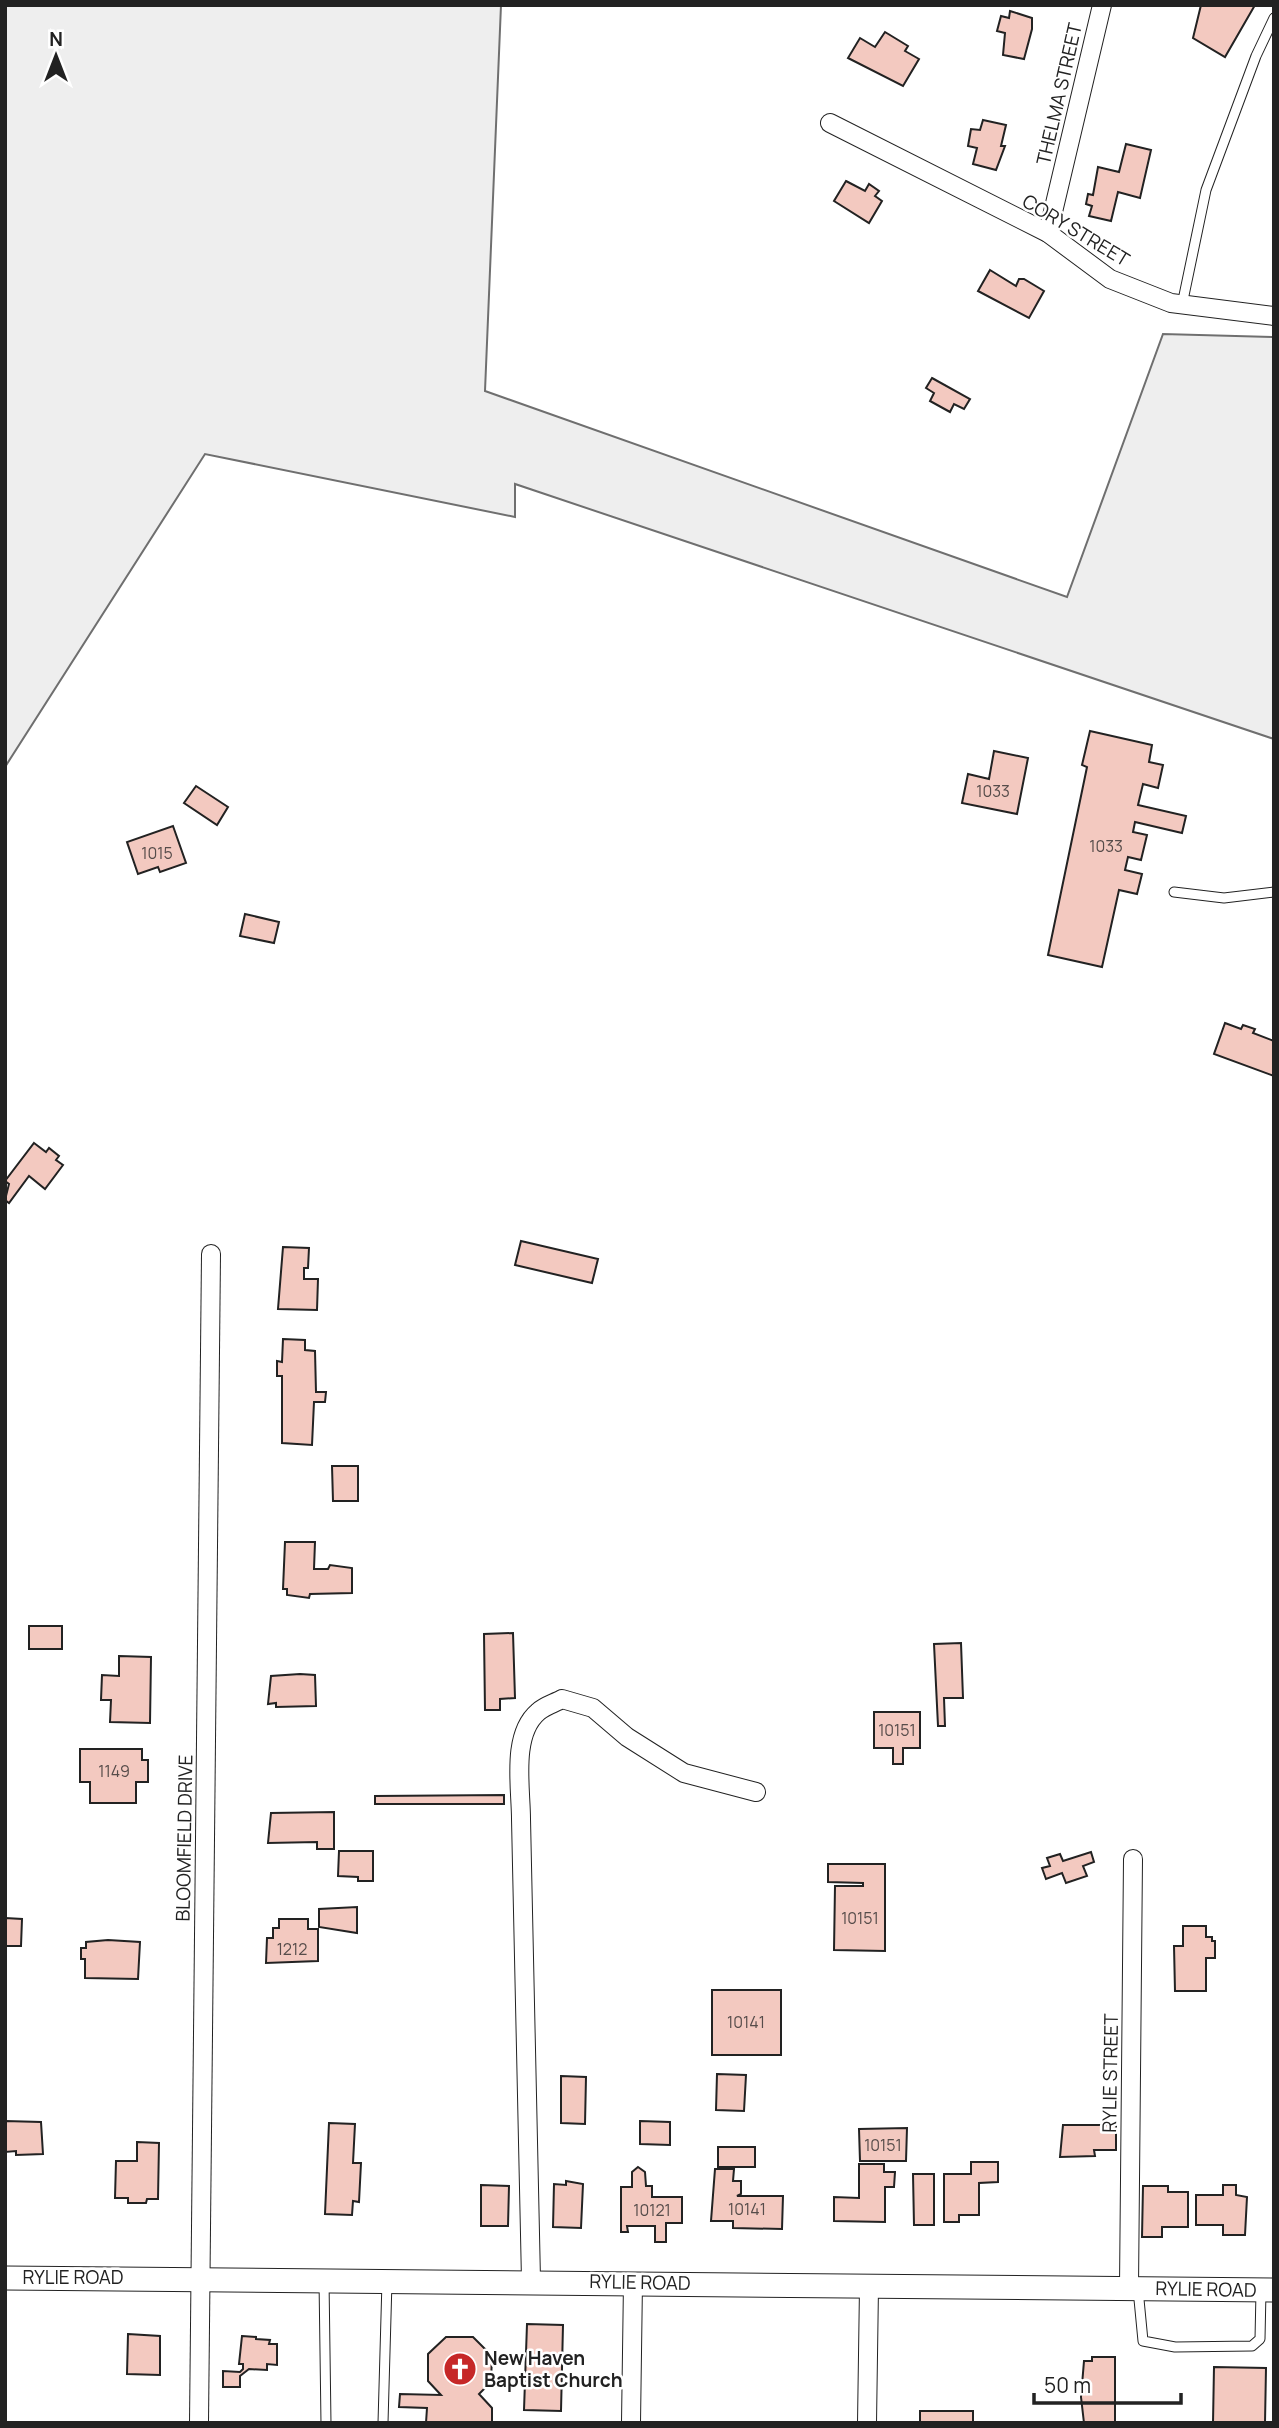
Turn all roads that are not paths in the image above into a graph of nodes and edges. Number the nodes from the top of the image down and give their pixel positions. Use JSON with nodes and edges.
{"nodes":[{"id":1,"x":1102,"y":5,"type":"edge"},
{"id":2,"x":1274,"y":18,"type":"edge"},
{"id":3,"x":830,"y":122,"type":"dead end"},
{"id":4,"x":1048,"y":233,"type":"junction"},
{"id":5,"x":1182,"y":305,"type":"junction"},
{"id":6,"x":1274,"y":316,"type":"edge"},
{"id":7,"x":1174,"y":892,"type":"dead end"},
{"id":8,"x":1274,"y":892,"type":"edge"},
{"id":9,"x":211,"y":1255,"type":"dead end"},
{"id":10,"x":756,"y":1792,"type":"dead end"},
{"id":11,"x":1133,"y":1859,"type":"dead end"},
{"id":12,"x":5,"y":2277,"type":"edge"},
{"id":13,"x":199,"y":2277,"type":"junction"},
{"id":14,"x":324,"y":2278,"type":"junction"},
{"id":15,"x":387,"y":2279,"type":"junction"},
{"id":16,"x":531,"y":2280,"type":"junction"},
{"id":17,"x":633,"y":2282,"type":"junction"},
{"id":18,"x":869,"y":2287,"type":"junction"},
{"id":19,"x":1133,"y":2287,"type":"junction"},
{"id":20,"x":1268,"y":2290,"type":"edge"},
{"id":21,"x":200,"y":2423,"type":"edge"},
{"id":22,"x":326,"y":2423,"type":"edge"},
{"id":23,"x":383,"y":2423,"type":"edge"},
{"id":24,"x":631,"y":2423,"type":"edge"},
{"id":25,"x":867,"y":2423,"type":"edge"}],
"edges":[{"from":1,"to":4,"type":"street","name":"THELMA STREET"},
{"from":2,"to":5,"type":"lane"},
{"from":3,"to":4,"type":"street","name":"CORY STREET"},
{"from":4,"to":5,"type":"street","name":"CORY STREET"},
{"from":5,"to":6,"type":"street","name":"CORY STREET"},
{"from":7,"to":8,"type":"lane"},
{"from":9,"to":13,"type":"street","name":"BLOOMFIELD DRIVE"},
{"from":10,"to":16,"type":"street"},
{"from":11,"to":19,"type":"street","name":"RYLIE STREET"},
{"from":12,"to":13,"type":"street","name":"RYLIE ROAD"},
{"from":13,"to":14,"type":"street","name":"RYLIE ROAD"},
{"from":13,"to":21,"type":"street","name":"BLOOMFIELD DRIVE"},
{"from":14,"to":15,"type":"street","name":"RYLIE ROAD"},
{"from":14,"to":22,"type":"lane"},
{"from":15,"to":16,"type":"street","name":"RYLIE ROAD"},
{"from":15,"to":23,"type":"lane"},
{"from":16,"to":17,"type":"street","name":"RYLIE ROAD"},
{"from":17,"to":18,"type":"street","name":"RYLIE ROAD"},
{"from":17,"to":24,"type":"street"},
{"from":18,"to":19,"type":"street","name":"RYLIE ROAD"},
{"from":18,"to":25,"type":"street"},
{"from":19,"to":20,"type":"street","name":"RYLIE ROAD"},
{"from":19,"to":20,"type":"lane"}]}
